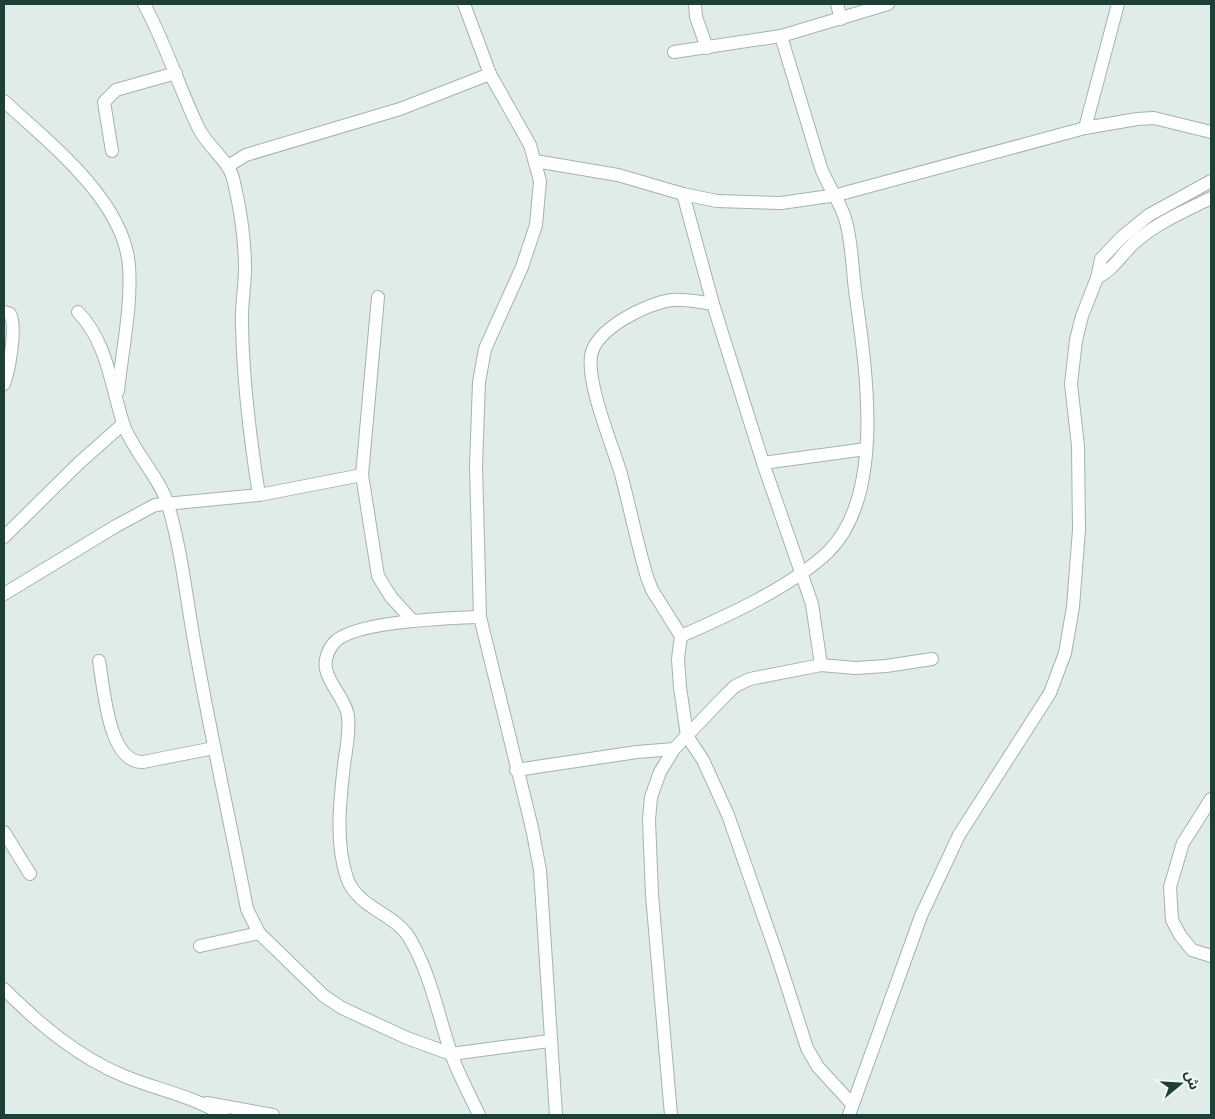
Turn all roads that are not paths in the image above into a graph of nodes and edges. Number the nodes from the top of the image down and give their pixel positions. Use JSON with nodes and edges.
{"nodes":[{"id":1,"x":144,"y":4,"type":"edge"},
{"id":2,"x":464,"y":4,"type":"edge"},
{"id":3,"x":695,"y":4,"type":"edge"},
{"id":4,"x":837,"y":4,"type":"edge"},
{"id":5,"x":888,"y":4,"type":"edge"},
{"id":6,"x":1118,"y":4,"type":"edge"},
{"id":7,"x":841,"y":19,"type":"junction"},
{"id":8,"x":781,"y":36,"type":"junction"},
{"id":9,"x":707,"y":48,"type":"junction"},
{"id":10,"x":674,"y":52,"type":"dead end"},
{"id":11,"x":176,"y":73,"type":"junction"},
{"id":12,"x":490,"y":74,"type":"junction"},
{"id":13,"x":4,"y":101,"type":"edge"},
{"id":14,"x":1085,"y":128,"type":"junction"},
{"id":15,"x":1211,"y":132,"type":"edge"},
{"id":16,"x":112,"y":151,"type":"dead end"},
{"id":17,"x":535,"y":161,"type":"junction"},
{"id":18,"x":228,"y":166,"type":"junction"},
{"id":19,"x":1211,"y":181,"type":"edge"},
{"id":20,"x":683,"y":194,"type":"junction"},
{"id":21,"x":837,"y":195,"type":"junction"},
{"id":22,"x":1211,"y":198,"type":"edge"},
{"id":23,"x":1097,"y":278,"type":"junction"},
{"id":24,"x":378,"y":297,"type":"dead end"},
{"id":25,"x":713,"y":304,"type":"junction"},
{"id":26,"x":4,"y":312,"type":"edge"},
{"id":27,"x":78,"y":312,"type":"dead end"},
{"id":28,"x":4,"y":384,"type":"edge"},
{"id":29,"x":117,"y":399,"type":"junction"},
{"id":30,"x":123,"y":424,"type":"junction"},
{"id":31,"x":866,"y":449,"type":"junction"},
{"id":32,"x":763,"y":463,"type":"junction"},
{"id":33,"x":362,"y":475,"type":"junction"},
{"id":34,"x":259,"y":495,"type":"junction"},
{"id":35,"x":168,"y":503,"type":"junction"},
{"id":36,"x":4,"y":537,"type":"edge"},
{"id":37,"x":800,"y":574,"type":"junction"},
{"id":38,"x":4,"y":594,"type":"edge"},
{"id":39,"x":480,"y":617,"type":"junction"},
{"id":40,"x":412,"y":620,"type":"junction"},
{"id":41,"x":681,"y":636,"type":"junction"},
{"id":42,"x":932,"y":659,"type":"dead end"},
{"id":43,"x":99,"y":661,"type":"dead end"},
{"id":44,"x":821,"y":666,"type":"junction"},
{"id":45,"x":688,"y":736,"type":"junction"},
{"id":46,"x":214,"y":748,"type":"junction"},
{"id":47,"x":674,"y":749,"type":"junction"},
{"id":48,"x":516,"y":770,"type":"junction"},
{"id":49,"x":1211,"y":799,"type":"edge"},
{"id":50,"x":4,"y":832,"type":"edge"},
{"id":51,"x":30,"y":874,"type":"dead end"},
{"id":52,"x":259,"y":933,"type":"junction"},
{"id":53,"x":200,"y":946,"type":"dead end"},
{"id":54,"x":1211,"y":956,"type":"edge"},
{"id":55,"x":4,"y":990,"type":"edge"},
{"id":56,"x":549,"y":1041,"type":"junction"},
{"id":57,"x":451,"y":1054,"type":"junction"},
{"id":58,"x":202,"y":1102,"type":"junction"},
{"id":59,"x":851,"y":1110,"type":"edge"},
{"id":60,"x":224,"y":1115,"type":"edge"},
{"id":61,"x":273,"y":1115,"type":"edge"},
{"id":62,"x":479,"y":1115,"type":"edge"},
{"id":63,"x":556,"y":1115,"type":"edge"},
{"id":64,"x":671,"y":1115,"type":"edge"}],
"edges":[{"from":1,"to":11,"type":"street"},
{"from":2,"to":12,"type":"street"},
{"from":3,"to":9,"type":"street"},
{"from":4,"to":7,"type":"street"},
{"from":5,"to":7,"type":"street"},
{"from":6,"to":14,"type":"street"},
{"from":7,"to":8,"type":"street"},
{"from":8,"to":9,"type":"street"},
{"from":8,"to":21,"type":"street"},
{"from":9,"to":10,"type":"street"},
{"from":11,"to":16,"type":"street"},
{"from":11,"to":18,"type":"street"},
{"from":12,"to":17,"type":"street"},
{"from":12,"to":18,"type":"street"},
{"from":13,"to":29,"type":"street"},
{"from":14,"to":15,"type":"street"},
{"from":14,"to":21,"type":"street"},
{"from":17,"to":20,"type":"street"},
{"from":17,"to":39,"type":"street"},
{"from":18,"to":34,"type":"street"},
{"from":19,"to":23,"type":"street"},
{"from":20,"to":21,"type":"street"},
{"from":20,"to":25,"type":"street"},
{"from":21,"to":31,"type":"street"},
{"from":22,"to":23,"type":"street"},
{"from":23,"to":59,"type":"street"},
{"from":24,"to":33,"type":"street"},
{"from":25,"to":32,"type":"street"},
{"from":25,"to":41,"type":"street"},
{"from":26,"to":28,"type":"street"},
{"from":27,"to":29,"type":"street"},
{"from":29,"to":30,"type":"street"},
{"from":30,"to":35,"type":"street"},
{"from":30,"to":36,"type":"street"},
{"from":31,"to":32,"type":"street"},
{"from":31,"to":37,"type":"street"},
{"from":32,"to":37,"type":"street"},
{"from":33,"to":34,"type":"street"},
{"from":33,"to":40,"type":"street"},
{"from":34,"to":35,"type":"street"},
{"from":35,"to":38,"type":"street"},
{"from":35,"to":46,"type":"street"},
{"from":37,"to":41,"type":"street"},
{"from":37,"to":44,"type":"street"},
{"from":39,"to":40,"type":"street"},
{"from":39,"to":48,"type":"street"},
{"from":40,"to":57,"type":"street"},
{"from":41,"to":45,"type":"street"},
{"from":42,"to":44,"type":"street"},
{"from":43,"to":46,"type":"street"},
{"from":44,"to":45,"type":"street"},
{"from":45,"to":47,"type":"street"},
{"from":45,"to":59,"type":"street"},
{"from":46,"to":52,"type":"street"},
{"from":47,"to":48,"type":"street"},
{"from":47,"to":64,"type":"street"},
{"from":48,"to":56,"type":"street"},
{"from":49,"to":54,"type":"street"},
{"from":50,"to":51,"type":"street"},
{"from":52,"to":53,"type":"street"},
{"from":52,"to":57,"type":"street"},
{"from":55,"to":58,"type":"street"},
{"from":56,"to":57,"type":"street"},
{"from":56,"to":63,"type":"street"},
{"from":57,"to":62,"type":"street"},
{"from":58,"to":60,"type":"street"},
{"from":58,"to":61,"type":"street"}]}
